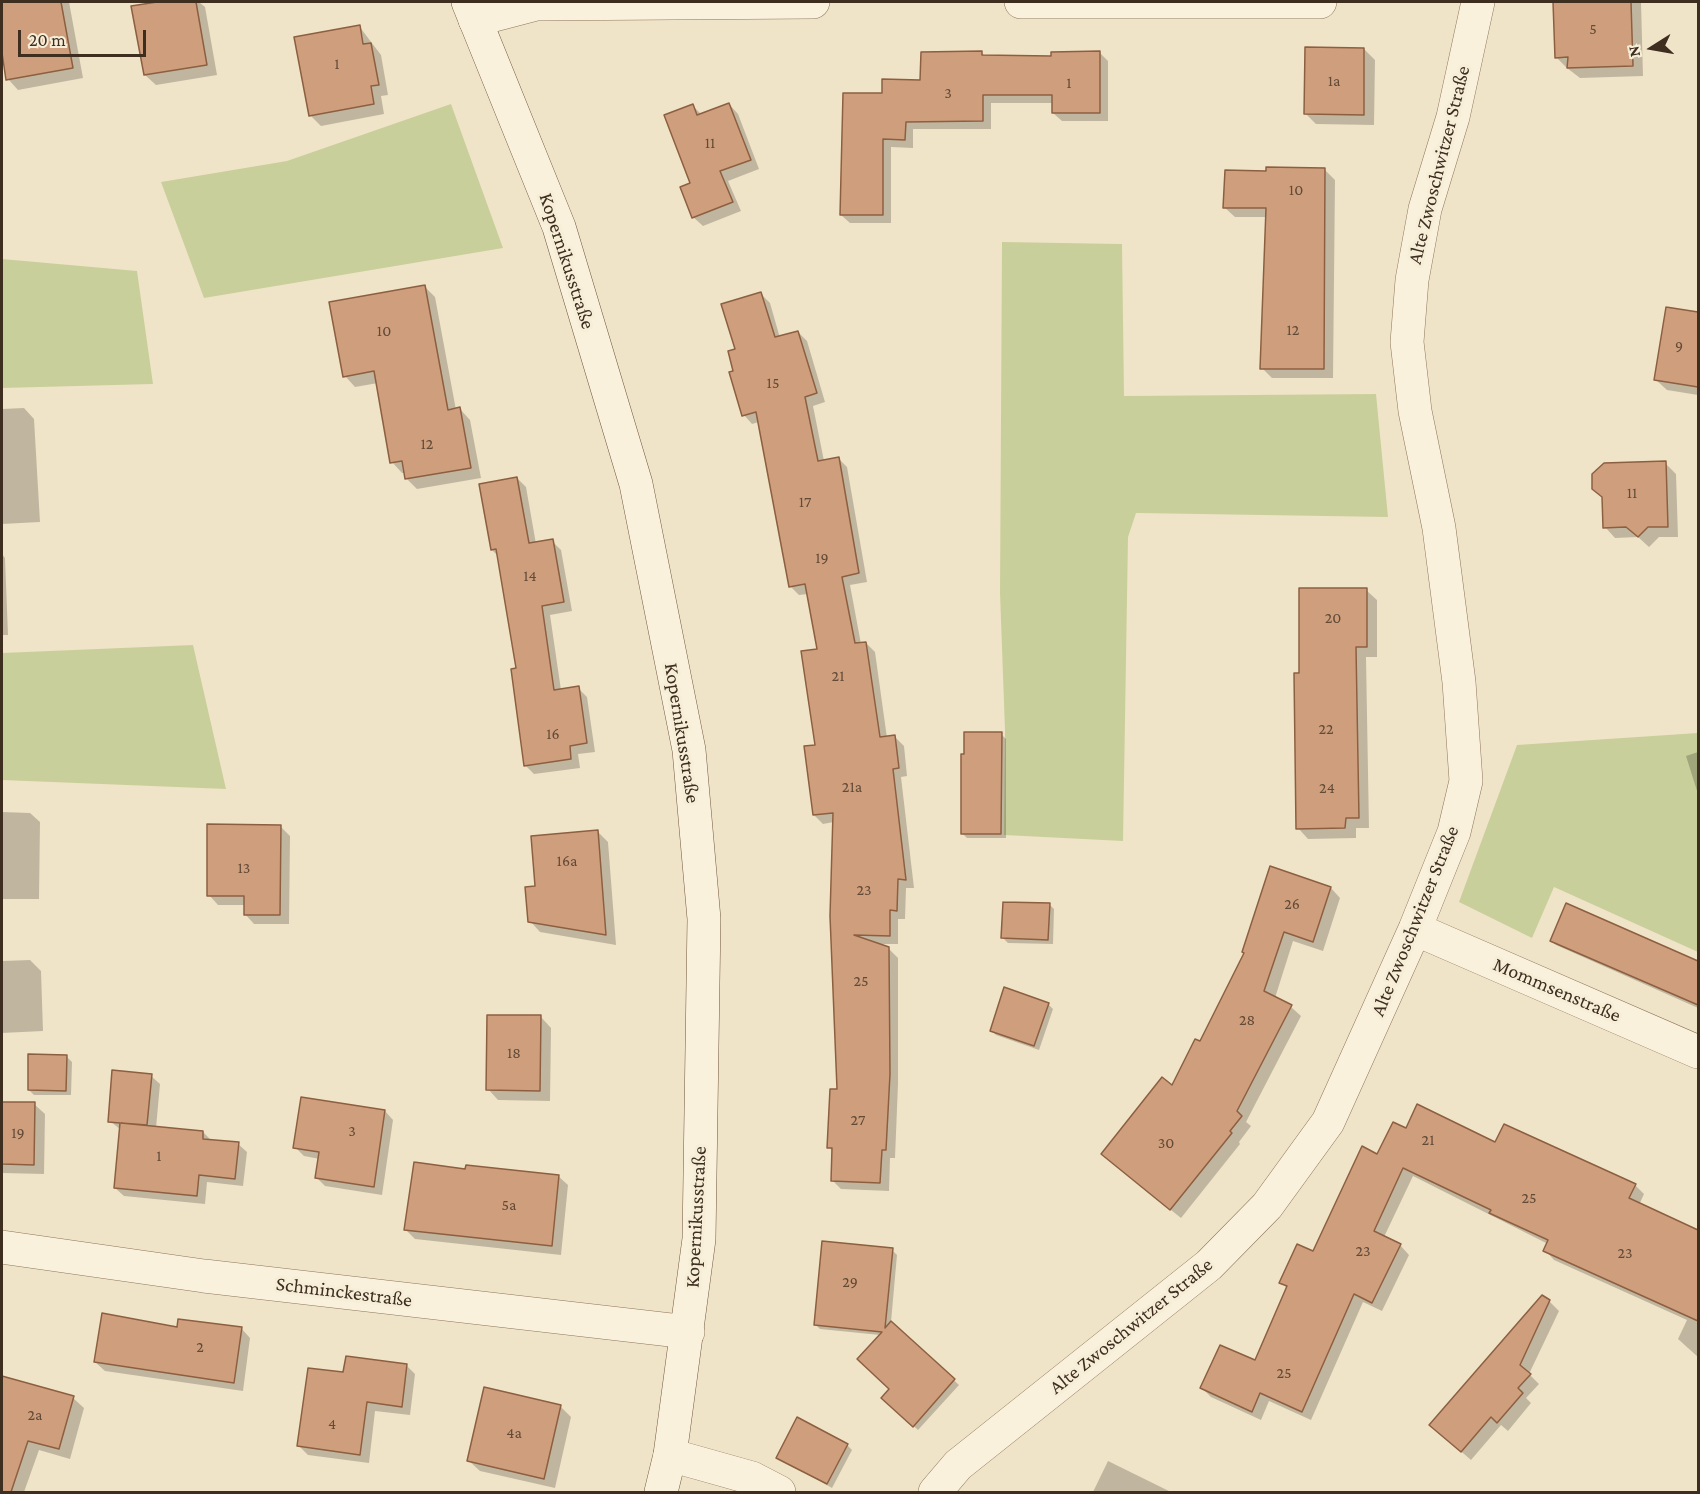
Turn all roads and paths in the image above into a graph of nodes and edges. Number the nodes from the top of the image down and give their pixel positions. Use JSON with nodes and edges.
{"nodes":[{"id":1,"x":813,"y":2,"type":"edge"},
{"id":2,"x":1021,"y":2,"type":"edge"},
{"id":3,"x":1320,"y":2,"type":"edge"},
{"id":4,"x":1478,"y":2,"type":"edge"},
{"id":5,"x":471,"y":11,"type":"edge"},
{"id":6,"x":1415,"y":929,"type":"junction"},
{"id":7,"x":1698,"y":1052,"type":"edge"},
{"id":8,"x":2,"y":1247,"type":"edge"},
{"id":9,"x":688,"y":1332,"type":"junction"},
{"id":10,"x":670,"y":1455,"type":"junction"},
{"id":11,"x":661,"y":1492,"type":"edge"},
{"id":12,"x":779,"y":1492,"type":"edge"},
{"id":13,"x":935,"y":1492,"type":"edge"}],
"edges":[{"from":1,"to":5,"type":"street"},
{"from":2,"to":3,"type":"street"},
{"from":4,"to":6,"type":"street","name":"Alte Zwoschwitzer Straße"},
{"from":5,"to":9,"type":"street","name":"Kopernikusstraße"},
{"from":6,"to":7,"type":"street","name":"Mommsenstraße"},
{"from":6,"to":13,"type":"street","name":"Alte Zwoschwitzer Straße"},
{"from":8,"to":9,"type":"street","name":"Schminckestraße"},
{"from":9,"to":10,"type":"street","name":"Kopernikusstraße"},
{"from":10,"to":11,"type":"street","name":"Kopernikusstraße"},
{"from":10,"to":12,"type":"street"}]}
